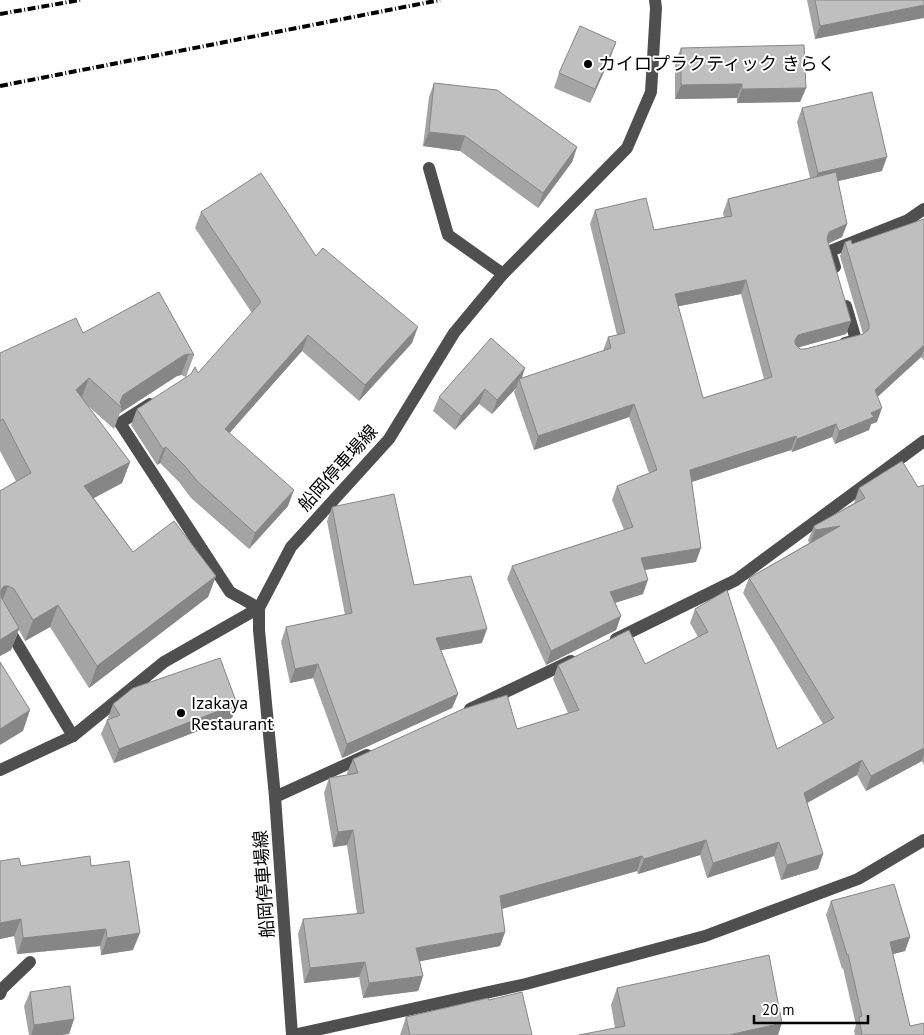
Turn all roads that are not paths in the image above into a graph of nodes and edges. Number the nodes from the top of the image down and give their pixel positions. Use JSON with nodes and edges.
{"nodes":[{"id":1,"x":654,"y":0,"type":"edge"},
{"id":2,"x":429,"y":168,"type":"dead end"},
{"id":3,"x":924,"y":209,"type":"edge"},
{"id":4,"x":503,"y":274,"type":"junction"},
{"id":5,"x":838,"y":278,"type":"edge"},
{"id":6,"x":843,"y":295,"type":"edge"},
{"id":7,"x":837,"y":345,"type":"edge"},
{"id":8,"x":158,"y":398,"type":"edge"},
{"id":9,"x":924,"y":441,"type":"edge"},
{"id":10,"x":259,"y":608,"type":"junction"},
{"id":11,"x":0,"y":615,"type":"edge"},
{"id":12,"x":604,"y":645,"type":"edge"},
{"id":13,"x":586,"y":654,"type":"edge"},
{"id":14,"x":462,"y":713,"type":"edge"},
{"id":15,"x":73,"y":736,"type":"junction"},
{"id":16,"x":382,"y":749,"type":"edge"},
{"id":17,"x":0,"y":770,"type":"edge"},
{"id":18,"x":275,"y":797,"type":"junction"},
{"id":19,"x":924,"y":840,"type":"edge"},
{"id":20,"x":30,"y":962,"type":"dead end"},
{"id":21,"x":0,"y":994,"type":"edge"},
{"id":22,"x":292,"y":1035,"type":"edge"}],
"edges":[{"from":1,"to":4,"type":"street","name":"船岡停車場線"},
{"from":2,"to":4,"type":"street"},
{"from":3,"to":5,"type":"street"},
{"from":4,"to":10,"type":"street","name":"船岡停車場線"},
{"from":6,"to":7,"type":"street"},
{"from":8,"to":10,"type":"street"},
{"from":9,"to":12,"type":"street"},
{"from":10,"to":15,"type":"street"},
{"from":10,"to":18,"type":"street","name":"船岡停車場線"},
{"from":11,"to":15,"type":"street"},
{"from":13,"to":14,"type":"street"},
{"from":15,"to":17,"type":"street"},
{"from":16,"to":18,"type":"street"},
{"from":18,"to":22,"type":"street","name":"船岡停車場線"},
{"from":19,"to":22,"type":"street"},
{"from":20,"to":21,"type":"street"}]}
